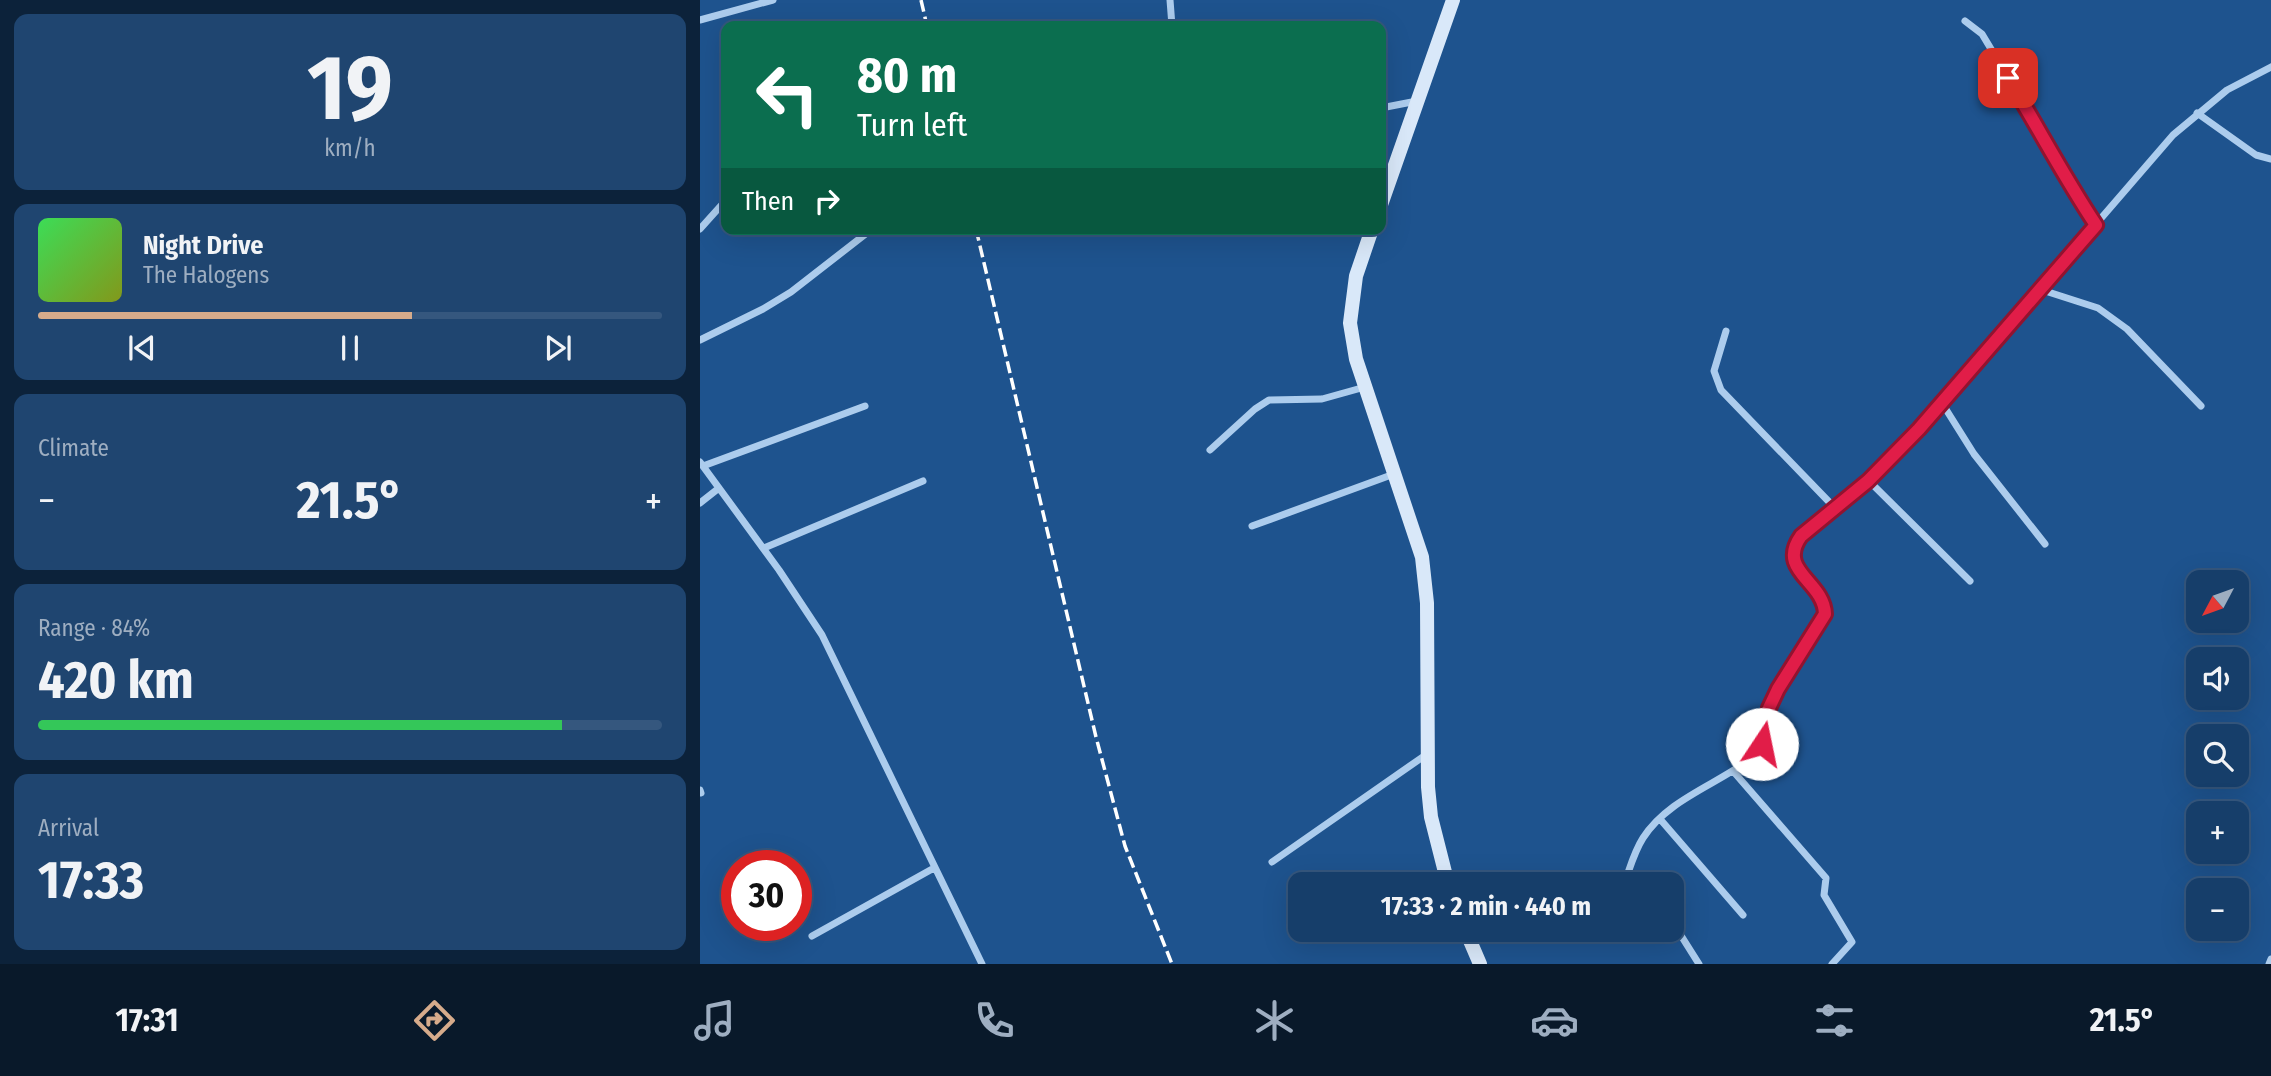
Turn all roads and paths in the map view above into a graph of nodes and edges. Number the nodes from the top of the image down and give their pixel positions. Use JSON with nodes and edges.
{"nodes":[{"id":1,"x":773,"y":0,"type":"edge"},
{"id":2,"x":1170,"y":0,"type":"edge"},
{"id":3,"x":1452,"y":0,"type":"edge"},
{"id":4,"x":700,"y":20,"type":"edge"},
{"id":5,"x":1172,"y":21,"type":"edge"},
{"id":6,"x":1965,"y":21,"type":"dead end"},
{"id":7,"x":2271,"y":68,"type":"edge"},
{"id":8,"x":1417,"y":101,"type":"junction"},
{"id":9,"x":1386,"y":107,"type":"edge"},
{"id":10,"x":2197,"y":113,"type":"junction"},
{"id":11,"x":2271,"y":159,"type":"edge"},
{"id":12,"x":1386,"y":191,"type":"edge"},
{"id":13,"x":721,"y":206,"type":"edge"},
{"id":14,"x":2096,"y":225,"type":"junction"},
{"id":15,"x":700,"y":229,"type":"edge"},
{"id":16,"x":864,"y":235,"type":"edge"},
{"id":17,"x":1370,"y":235,"type":"edge"},
{"id":18,"x":2042,"y":290,"type":"junction"},
{"id":19,"x":1726,"y":331,"type":"dead end"},
{"id":20,"x":700,"y":340,"type":"edge"},
{"id":21,"x":1365,"y":387,"type":"junction"},
{"id":22,"x":1942,"y":403,"type":"junction"},
{"id":23,"x":865,"y":406,"type":"dead end"},
{"id":24,"x":2201,"y":406,"type":"dead end"},
{"id":25,"x":1210,"y":450,"type":"dead end"},
{"id":26,"x":701,"y":465,"type":"edge"},
{"id":27,"x":1394,"y":474,"type":"junction"},
{"id":28,"x":923,"y":481,"type":"dead end"},
{"id":29,"x":1868,"y":481,"type":"junction"},
{"id":30,"x":719,"y":488,"type":"junction"},
{"id":31,"x":700,"y":503,"type":"edge"},
{"id":32,"x":1834,"y":507,"type":"junction"},
{"id":33,"x":1252,"y":526,"type":"dead end"},
{"id":34,"x":2045,"y":544,"type":"dead end"},
{"id":35,"x":764,"y":548,"type":"junction"},
{"id":36,"x":1970,"y":581,"type":"dead end"},
{"id":37,"x":1428,"y":753,"type":"junction"},
{"id":38,"x":1733,"y":771,"type":"junction"},
{"id":39,"x":1660,"y":819,"type":"junction"},
{"id":40,"x":1272,"y":862,"type":"dead end"},
{"id":41,"x":934,"y":868,"type":"junction"},
{"id":42,"x":1445,"y":872,"type":"edge"},
{"id":43,"x":1629,"y":872,"type":"edge"},
{"id":44,"x":1743,"y":915,"type":"dead end"},
{"id":45,"x":812,"y":936,"type":"dead end"},
{"id":46,"x":1684,"y":940,"type":"edge"},
{"id":47,"x":1470,"y":942,"type":"edge"},
{"id":48,"x":2271,"y":959,"type":"edge"},
{"id":49,"x":982,"y":964,"type":"edge"},
{"id":50,"x":1480,"y":964,"type":"edge"},
{"id":51,"x":1699,"y":964,"type":"edge"},
{"id":52,"x":1832,"y":964,"type":"edge"},
{"id":53,"x":2269,"y":964,"type":"edge"}],
"edges":[{"from":1,"to":4,"type":"street"},
{"from":2,"to":5,"type":"street"},
{"from":3,"to":8,"type":"street"},
{"from":6,"to":14,"type":"street"},
{"from":7,"to":10,"type":"street"},
{"from":8,"to":9,"type":"street"},
{"from":8,"to":12,"type":"street"},
{"from":10,"to":11,"type":"street"},
{"from":10,"to":14,"type":"street"},
{"from":13,"to":15,"type":"street"},
{"from":14,"to":18,"type":"street"},
{"from":16,"to":20,"type":"street"},
{"from":17,"to":21,"type":"street"},
{"from":18,"to":22,"type":"street"},
{"from":18,"to":24,"type":"street"},
{"from":19,"to":32,"type":"street"},
{"from":21,"to":25,"type":"street"},
{"from":21,"to":27,"type":"street"},
{"from":22,"to":29,"type":"street"},
{"from":22,"to":34,"type":"street"},
{"from":23,"to":26,"type":"street"},
{"from":26,"to":30,"type":"street"},
{"from":27,"to":33,"type":"street"},
{"from":27,"to":37,"type":"street"},
{"from":28,"to":35,"type":"street"},
{"from":29,"to":32,"type":"street"},
{"from":29,"to":36,"type":"street"},
{"from":30,"to":31,"type":"street"},
{"from":30,"to":35,"type":"street"},
{"from":32,"to":38,"type":"street"},
{"from":35,"to":41,"type":"street"},
{"from":37,"to":40,"type":"street"},
{"from":37,"to":42,"type":"street"},
{"from":38,"to":39,"type":"street"},
{"from":38,"to":52,"type":"street"},
{"from":39,"to":43,"type":"street"},
{"from":39,"to":44,"type":"street"},
{"from":41,"to":45,"type":"street"},
{"from":41,"to":49,"type":"street"},
{"from":46,"to":51,"type":"street"},
{"from":47,"to":50,"type":"street"},
{"from":48,"to":53,"type":"street"}]}
